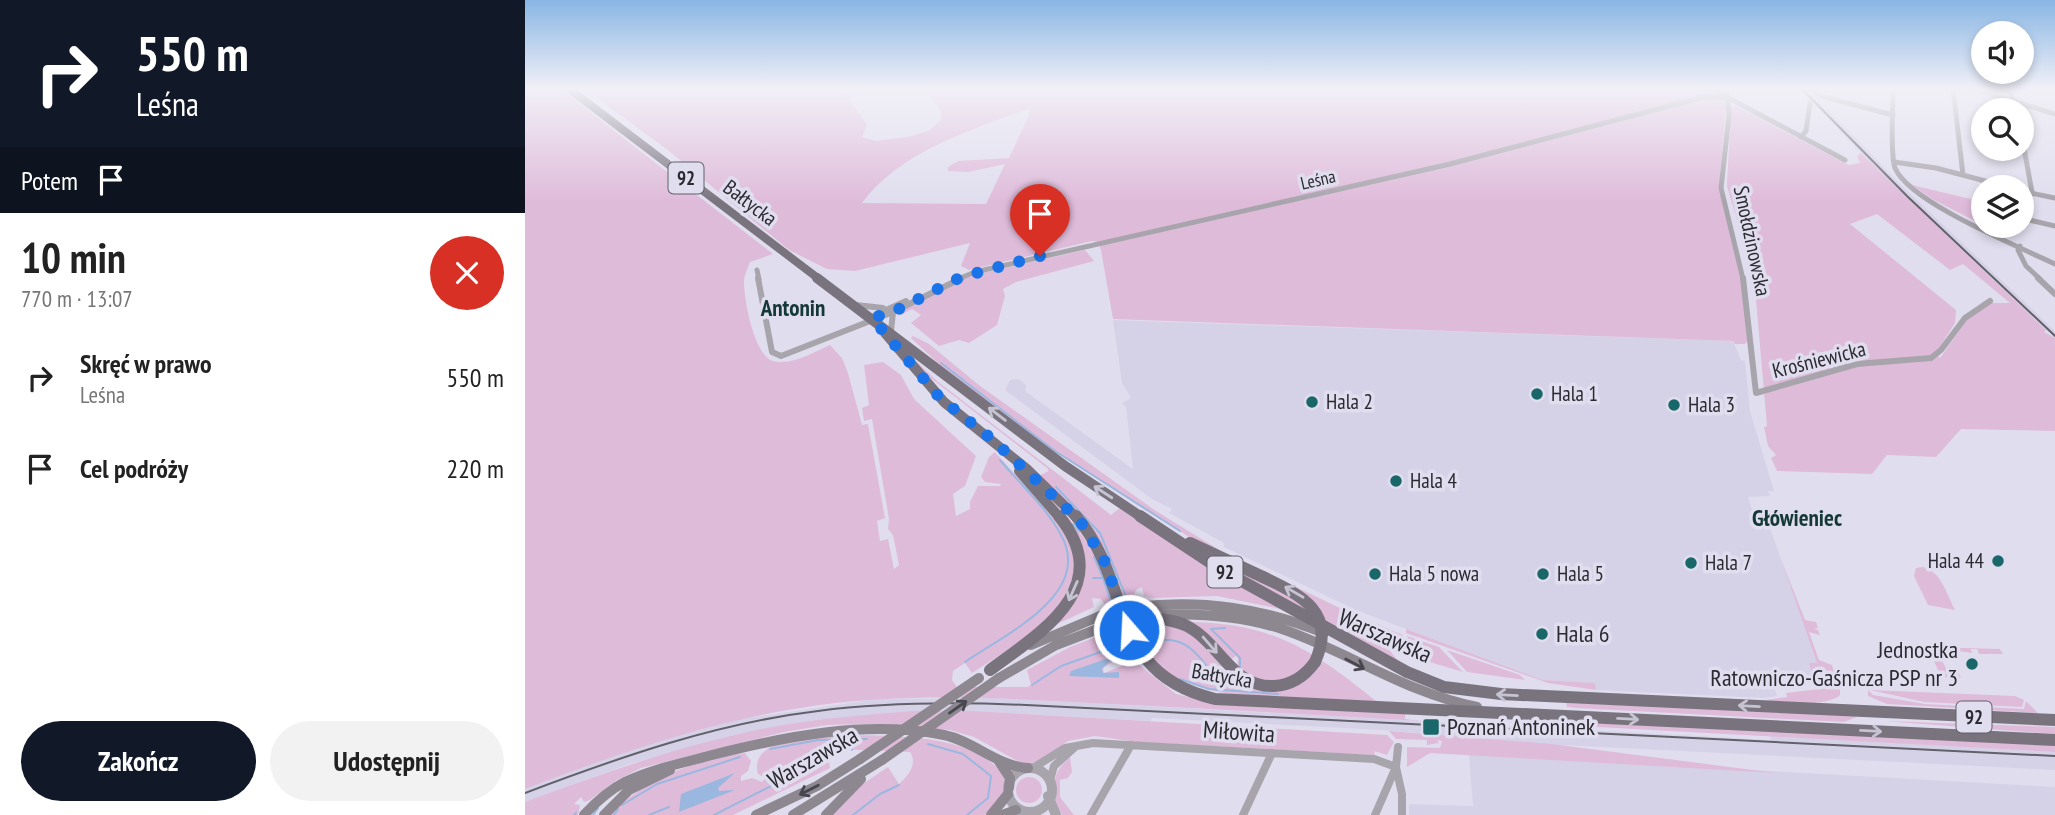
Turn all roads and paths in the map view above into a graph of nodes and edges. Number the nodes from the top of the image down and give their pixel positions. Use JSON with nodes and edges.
{"nodes":[{"id":1,"x":618,"y":126,"type":"edge"},
{"id":2,"x":1602,"y":126,"type":"edge"},
{"id":3,"x":1728,"y":126,"type":"edge"},
{"id":4,"x":1780,"y":126,"type":"edge"},
{"id":5,"x":1807,"y":126,"type":"edge"},
{"id":6,"x":1893,"y":126,"type":"edge"},
{"id":7,"x":1958,"y":126,"type":"edge"},
{"id":8,"x":1801,"y":137,"type":"junction"},
{"id":9,"x":1845,"y":160,"type":"dead end"},
{"id":10,"x":1894,"y":162,"type":"junction"},
{"id":11,"x":1963,"y":175,"type":"junction"},
{"id":12,"x":1971,"y":177,"type":"edge"},
{"id":13,"x":2034,"y":194,"type":"edge"},
{"id":14,"x":2055,"y":198,"type":"edge"},
{"id":15,"x":2034,"y":221,"type":"edge"},
{"id":16,"x":2055,"y":226,"type":"edge"},
{"id":17,"x":2020,"y":246,"type":"junction"},
{"id":18,"x":2055,"y":264,"type":"edge"},
{"id":19,"x":757,"y":270,"type":"dead end"},
{"id":20,"x":2055,"y":294,"type":"edge"},
{"id":21,"x":918,"y":297,"type":"junction"},
{"id":22,"x":1990,"y":301,"type":"dead end"},
{"id":23,"x":854,"y":305,"type":"junction"},
{"id":24,"x":885,"y":308,"type":"junction"},
{"id":25,"x":893,"y":312,"type":"junction"},
{"id":26,"x":874,"y":320,"type":"junction"},
{"id":27,"x":891,"y":331,"type":"junction"},
{"id":28,"x":1756,"y":393,"type":"joint"},
{"id":29,"x":1004,"y":450,"type":"junction"},
{"id":30,"x":1160,"y":529,"type":"junction"},
{"id":31,"x":1137,"y":612,"type":"junction"},
{"id":32,"x":1367,"y":652,"type":"junction"},
{"id":33,"x":995,"y":674,"type":"junction"},
{"id":34,"x":1409,"y":709,"type":"joint"},
{"id":35,"x":1538,"y":715,"type":"junction"},
{"id":36,"x":2055,"y":720,"type":"edge"},
{"id":37,"x":2055,"y":740,"type":"edge"},
{"id":38,"x":1077,"y":745,"type":"junction"},
{"id":39,"x":1131,"y":745,"type":"junction"},
{"id":40,"x":1398,"y":747,"type":"dead end"},
{"id":41,"x":1272,"y":753,"type":"junction"},
{"id":42,"x":997,"y":758,"type":"junction"},
{"id":43,"x":698,"y":759,"type":"junction"},
{"id":44,"x":882,"y":760,"type":"junction"},
{"id":45,"x":1396,"y":766,"type":"junction"},
{"id":46,"x":1030,"y":768,"type":"junction"},
{"id":47,"x":1050,"y":780,"type":"junction"},
{"id":48,"x":1009,"y":791,"type":"junction"},
{"id":49,"x":1048,"y":796,"type":"junction"},
{"id":50,"x":1016,"y":810,"type":"junction"},
{"id":51,"x":1039,"y":813,"type":"edge"},
{"id":52,"x":584,"y":815,"type":"edge"},
{"id":53,"x":604,"y":815,"type":"edge"},
{"id":54,"x":756,"y":815,"type":"edge"},
{"id":55,"x":793,"y":815,"type":"edge"},
{"id":56,"x":826,"y":815,"type":"edge"},
{"id":57,"x":991,"y":815,"type":"edge"},
{"id":58,"x":1002,"y":815,"type":"edge"},
{"id":59,"x":1056,"y":815,"type":"edge"},
{"id":60,"x":1091,"y":815,"type":"edge"},
{"id":61,"x":1243,"y":815,"type":"edge"},
{"id":62,"x":1374,"y":815,"type":"edge"},
{"id":63,"x":1402,"y":815,"type":"edge"}],
"edges":[{"from":1,"to":23,"type":"main road","name":"Bałtycka","number":"92"},
{"from":2,"to":21,"type":"street","name":"Leśna"},
{"from":3,"to":28,"type":"street","name":"Smołdzinowska"},
{"from":4,"to":8,"type":"street"},
{"from":5,"to":8,"type":"street"},
{"from":6,"to":10,"type":"street"},
{"from":7,"to":11,"type":"street"},
{"from":8,"to":9,"type":"street"},
{"from":10,"to":11,"type":"street"},
{"from":10,"to":17,"type":"street"},
{"from":11,"to":12,"type":"street"},
{"from":13,"to":14,"type":"street"},
{"from":15,"to":16,"type":"street"},
{"from":17,"to":18,"type":"street"},
{"from":17,"to":20,"type":"street"},
{"from":19,"to":26,"type":"street"},
{"from":21,"to":24,"type":"street","name":"Leśna"},
{"from":21,"to":25,"type":"street","name":"Leśna"},
{"from":22,"to":28,"type":"street","name":"Krośniewicka"},
{"from":23,"to":24,"type":"street","name":"Leśna"},
{"from":23,"to":26,"type":"main road","name":"Bałtycka","number":"92"},
{"from":24,"to":26,"type":"street","name":"Leśna"},
{"from":25,"to":26,"type":"street","name":"Leśna"},
{"from":25,"to":27,"type":"street"},
{"from":26,"to":27,"type":"main road","name":"Bałtycka","number":"92"},
{"from":26,"to":29,"type":"main road","name":"Bałtycka","number":"92"},
{"from":30,"to":27,"type":"main road","name":"Bałtycka","number":"92","one_way":true},
{"from":29,"to":33,"type":"main road","one_way":true},
{"from":29,"to":34,"type":"main road","name":"Bałtycka","number":"92"},
{"from":31,"to":30,"type":"main road","one_way":true,"bridge":true},
{"from":30,"to":32,"type":"main road","name":"Bałtycka","number":"92"},
{"from":31,"to":32,"type":"main road","name":"Warszawska"},
{"from":31,"to":33,"type":"main road","name":"Warszawska","bridge":true},
{"from":31,"to":35,"type":"main road","name":"Warszawska","one_way":true},
{"from":36,"to":32,"type":"main road","name":"Warszawska","number":"92","one_way":true},
{"from":44,"to":33,"type":"main road","name":"Warszawska","one_way":true,"bridge":true},
{"from":33,"to":54,"type":"main road","name":"Warszawska","one_way":true,"bridge":true},
{"from":34,"to":35,"type":"main road","name":"Warszawska","number":"92"},
{"from":35,"to":37,"type":"main road","name":"Warszawska","number":"92","one_way":true},
{"from":38,"to":39,"type":"street","name":"Miłowita"},
{"from":38,"to":46,"type":"street"},
{"from":38,"to":47,"type":"street"},
{"from":39,"to":41,"type":"street","name":"Miłowita"},
{"from":39,"to":60,"type":"street"},
{"from":40,"to":45,"type":"street"},
{"from":41,"to":45,"type":"street","name":"Miłowita"},
{"from":41,"to":61,"type":"street"},
{"from":42,"to":43,"type":"main road"},
{"from":42,"to":46,"type":"main road"},
{"from":42,"to":48,"type":"main road"},
{"from":43,"to":52,"type":"main road"},
{"from":43,"to":53,"type":"main road"},
{"from":44,"to":55,"type":"main road","name":"Warszawska"},
{"from":44,"to":56,"type":"main road"},
{"from":45,"to":62,"type":"street"},
{"from":45,"to":63,"type":"street"},
{"from":46,"to":47,"type":"street"},
{"from":46,"to":48,"type":"street"},
{"from":47,"to":49,"type":"street"},
{"from":48,"to":50,"type":"street"},
{"from":48,"to":57,"type":"main road"},
{"from":49,"to":51,"type":"street"},
{"from":49,"to":59,"type":"street"},
{"from":50,"to":51,"type":"street"},
{"from":50,"to":58,"type":"main road"}]}
